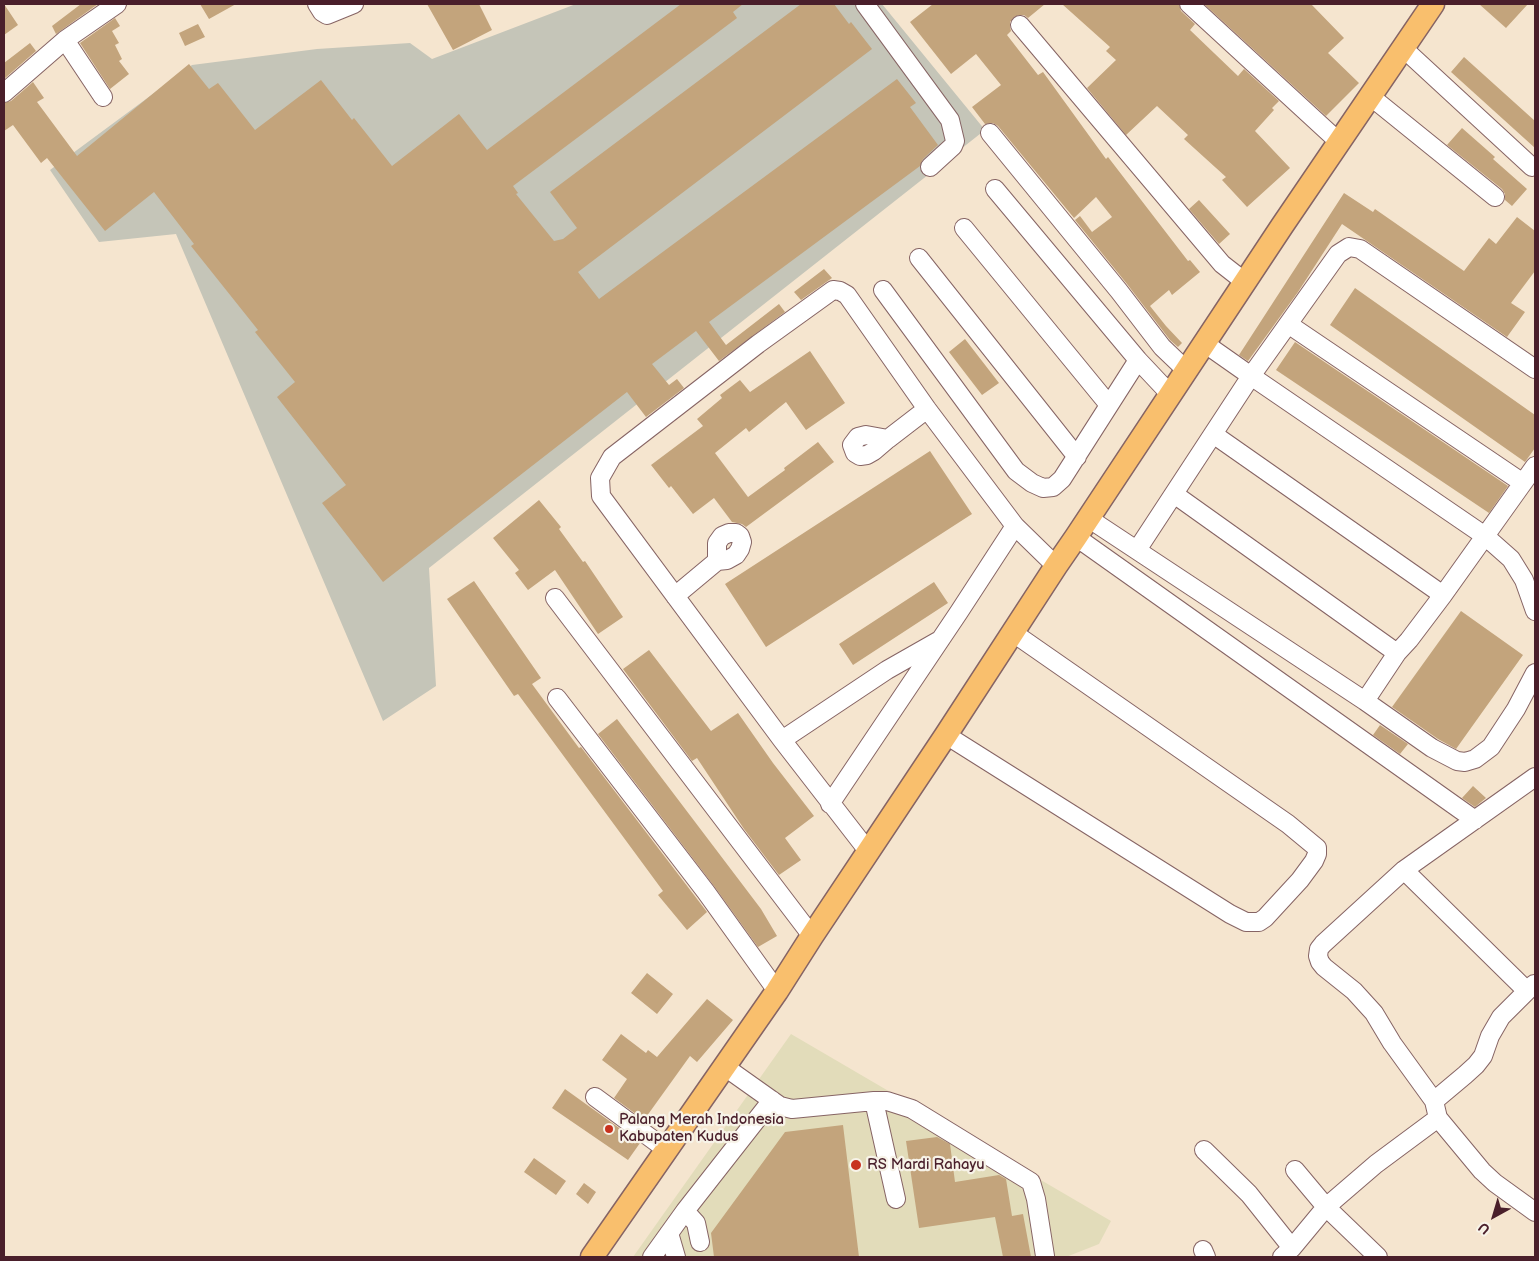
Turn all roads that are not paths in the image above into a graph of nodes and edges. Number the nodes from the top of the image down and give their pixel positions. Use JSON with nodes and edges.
{"nodes":[{"id":1,"x":118,"y":4,"type":"edge"},
{"id":2,"x":317,"y":4,"type":"edge"},
{"id":3,"x":354,"y":4,"type":"edge"},
{"id":4,"x":865,"y":4,"type":"edge"},
{"id":5,"x":1189,"y":4,"type":"edge"},
{"id":6,"x":1433,"y":4,"type":"edge"},
{"id":7,"x":1020,"y":25,"type":"dead end"},
{"id":8,"x":65,"y":40,"type":"junction"},
{"id":9,"x":1403,"y":48,"type":"junction"},
{"id":10,"x":4,"y":93,"type":"edge"},
{"id":11,"x":103,"y":96,"type":"dead end"},
{"id":12,"x":1370,"y":96,"type":"junction"},
{"id":13,"x":990,"y":133,"type":"dead end"},
{"id":14,"x":1339,"y":142,"type":"junction"},
{"id":15,"x":930,"y":167,"type":"dead end"},
{"id":16,"x":1532,"y":167,"type":"dead end"},
{"id":17,"x":995,"y":189,"type":"dead end"},
{"id":18,"x":1495,"y":197,"type":"dead end"},
{"id":19,"x":964,"y":228,"type":"dead end"},
{"id":20,"x":919,"y":258,"type":"dead end"},
{"id":21,"x":1245,"y":282,"type":"junction"},
{"id":22,"x":883,"y":290,"type":"dead end"},
{"id":23,"x":1288,"y":324,"type":"junction"},
{"id":24,"x":1204,"y":343,"type":"junction"},
{"id":25,"x":1138,"y":360,"type":"junction"},
{"id":26,"x":1535,"y":369,"type":"edge"},
{"id":27,"x":1186,"y":370,"type":"junction"},
{"id":28,"x":1252,"y":376,"type":"junction"},
{"id":29,"x":1170,"y":394,"type":"junction"},
{"id":30,"x":1109,"y":405,"type":"junction"},
{"id":31,"x":927,"y":409,"type":"junction"},
{"id":32,"x":1213,"y":434,"type":"junction"},
{"id":33,"x":888,"y":438,"type":"dead end"},
{"id":34,"x":1077,"y":457,"type":"junction"},
{"id":35,"x":1535,"y":466,"type":"edge"},
{"id":36,"x":1523,"y":483,"type":"junction"},
{"id":37,"x":1174,"y":494,"type":"junction"},
{"id":38,"x":1088,"y":518,"type":"junction"},
{"id":39,"x":1015,"y":526,"type":"junction"},
{"id":40,"x":1485,"y":536,"type":"junction"},
{"id":41,"x":1076,"y":537,"type":"junction"},
{"id":42,"x":1137,"y":550,"type":"junction"},
{"id":43,"x":717,"y":561,"type":"dead end"},
{"id":44,"x":1056,"y":566,"type":"junction"},
{"id":45,"x":1443,"y":595,"type":"junction"},
{"id":46,"x":675,"y":596,"type":"junction"},
{"id":47,"x":555,"y":598,"type":"dead end"},
{"id":48,"x":1535,"y":611,"type":"edge"},
{"id":49,"x":1012,"y":632,"type":"junction"},
{"id":50,"x":941,"y":639,"type":"junction"},
{"id":51,"x":1397,"y":654,"type":"junction"},
{"id":52,"x":887,"y":670,"type":"junction"},
{"id":53,"x":1535,"y":673,"type":"edge"},
{"id":54,"x":557,"y":698,"type":"dead end"},
{"id":55,"x":900,"y":700,"type":"junction"},
{"id":56,"x":1365,"y":701,"type":"junction"},
{"id":57,"x":946,"y":735,"type":"junction"},
{"id":58,"x":782,"y":740,"type":"junction"},
{"id":59,"x":1535,"y":777,"type":"edge"},
{"id":60,"x":830,"y":804,"type":"junction"},
{"id":61,"x":1475,"y":820,"type":"junction"},
{"id":62,"x":868,"y":851,"type":"junction"},
{"id":63,"x":1404,"y":870,"type":"junction"},
{"id":64,"x":812,"y":936,"type":"junction"},
{"id":65,"x":1531,"y":987,"type":"edge"},
{"id":66,"x":777,"y":990,"type":"junction"},
{"id":67,"x":725,"y":1067,"type":"junction"},
{"id":68,"x":595,"y":1097,"type":"dead end"},
{"id":69,"x":772,"y":1100,"type":"junction"},
{"id":70,"x":874,"y":1101,"type":"junction"},
{"id":71,"x":1436,"y":1109,"type":"junction"},
{"id":72,"x":667,"y":1150,"type":"junction"},
{"id":73,"x":1204,"y":1150,"type":"dead end"},
{"id":74,"x":1295,"y":1170,"type":"dead end"},
{"id":75,"x":896,"y":1199,"type":"dead end"},
{"id":76,"x":1326,"y":1207,"type":"junction"},
{"id":77,"x":685,"y":1211,"type":"junction"},
{"id":78,"x":1535,"y":1212,"type":"edge"},
{"id":79,"x":669,"y":1233,"type":"junction"},
{"id":80,"x":700,"y":1242,"type":"dead end"},
{"id":81,"x":1287,"y":1252,"type":"edge"},
{"id":82,"x":1045,"y":1256,"type":"dead end"},
{"id":83,"x":592,"y":1257,"type":"edge"},
{"id":84,"x":652,"y":1257,"type":"edge"},
{"id":85,"x":676,"y":1257,"type":"edge"},
{"id":86,"x":1378,"y":1257,"type":"edge"}],
"edges":[{"from":1,"to":8,"type":"street"},
{"from":2,"to":3,"type":"street"},
{"from":4,"to":15,"type":"street"},
{"from":5,"to":14,"type":"street"},
{"from":6,"to":9,"type":"main road"},
{"from":7,"to":21,"type":"street"},
{"from":8,"to":10,"type":"street"},
{"from":8,"to":11,"type":"street"},
{"from":9,"to":12,"type":"main road"},
{"from":9,"to":16,"type":"street"},
{"from":12,"to":14,"type":"main road"},
{"from":12,"to":18,"type":"street"},
{"from":13,"to":27,"type":"street"},
{"from":14,"to":21,"type":"main road"},
{"from":17,"to":25,"type":"street"},
{"from":19,"to":30,"type":"street"},
{"from":20,"to":34,"type":"street"},
{"from":21,"to":24,"type":"main road"},
{"from":22,"to":34,"type":"street"},
{"from":23,"to":26,"type":"street"},
{"from":23,"to":28,"type":"street"},
{"from":23,"to":36,"type":"street"},
{"from":24,"to":27,"type":"main road"},
{"from":24,"to":28,"type":"street"},
{"from":25,"to":29,"type":"street"},
{"from":25,"to":30,"type":"street"},
{"from":27,"to":29,"type":"main road"},
{"from":28,"to":32,"type":"street"},
{"from":28,"to":40,"type":"street"},
{"from":29,"to":38,"type":"main road"},
{"from":30,"to":34,"type":"street"},
{"from":31,"to":33,"type":"street"},
{"from":31,"to":39,"type":"street"},
{"from":31,"to":46,"type":"street"},
{"from":32,"to":37,"type":"street"},
{"from":32,"to":45,"type":"street"},
{"from":35,"to":36,"type":"street"},
{"from":36,"to":40,"type":"street"},
{"from":37,"to":42,"type":"street"},
{"from":37,"to":51,"type":"street"},
{"from":38,"to":41,"type":"main road"},
{"from":38,"to":42,"type":"street"},
{"from":39,"to":44,"type":"street"},
{"from":39,"to":50,"type":"street"},
{"from":40,"to":45,"type":"street"},
{"from":40,"to":48,"type":"street"},
{"from":41,"to":44,"type":"main road"},
{"from":41,"to":61,"type":"street"},
{"from":42,"to":56,"type":"street"},
{"from":43,"to":46,"type":"street"},
{"from":44,"to":49,"type":"main road"},
{"from":45,"to":51,"type":"street"},
{"from":46,"to":58,"type":"street"},
{"from":47,"to":64,"type":"street"},
{"from":49,"to":57,"type":"main road"},
{"from":49,"to":57,"type":"street"},
{"from":50,"to":52,"type":"street"},
{"from":50,"to":55,"type":"street"},
{"from":51,"to":56,"type":"street"},
{"from":52,"to":55,"type":"street"},
{"from":52,"to":58,"type":"street"},
{"from":53,"to":56,"type":"street"},
{"from":54,"to":66,"type":"street"},
{"from":55,"to":60,"type":"street"},
{"from":57,"to":62,"type":"main road"},
{"from":58,"to":60,"type":"street"},
{"from":59,"to":61,"type":"street"},
{"from":60,"to":62,"type":"street"},
{"from":61,"to":63,"type":"street"},
{"from":62,"to":64,"type":"main road"},
{"from":63,"to":65,"type":"street"},
{"from":63,"to":71,"type":"street"},
{"from":64,"to":66,"type":"main road"},
{"from":65,"to":71,"type":"street"},
{"from":66,"to":67,"type":"main road"},
{"from":67,"to":69,"type":"street"},
{"from":67,"to":72,"type":"main road"},
{"from":68,"to":72,"type":"street"},
{"from":69,"to":70,"type":"street"},
{"from":69,"to":77,"type":"street"},
{"from":70,"to":75,"type":"street"},
{"from":70,"to":82,"type":"street"},
{"from":71,"to":76,"type":"street"},
{"from":71,"to":78,"type":"street"},
{"from":72,"to":83,"type":"main road"},
{"from":73,"to":81,"type":"street"},
{"from":74,"to":76,"type":"street"},
{"from":76,"to":81,"type":"street"},
{"from":76,"to":86,"type":"street"},
{"from":77,"to":79,"type":"street"},
{"from":77,"to":80,"type":"street"},
{"from":79,"to":84,"type":"street"},
{"from":79,"to":85,"type":"street"}]}
